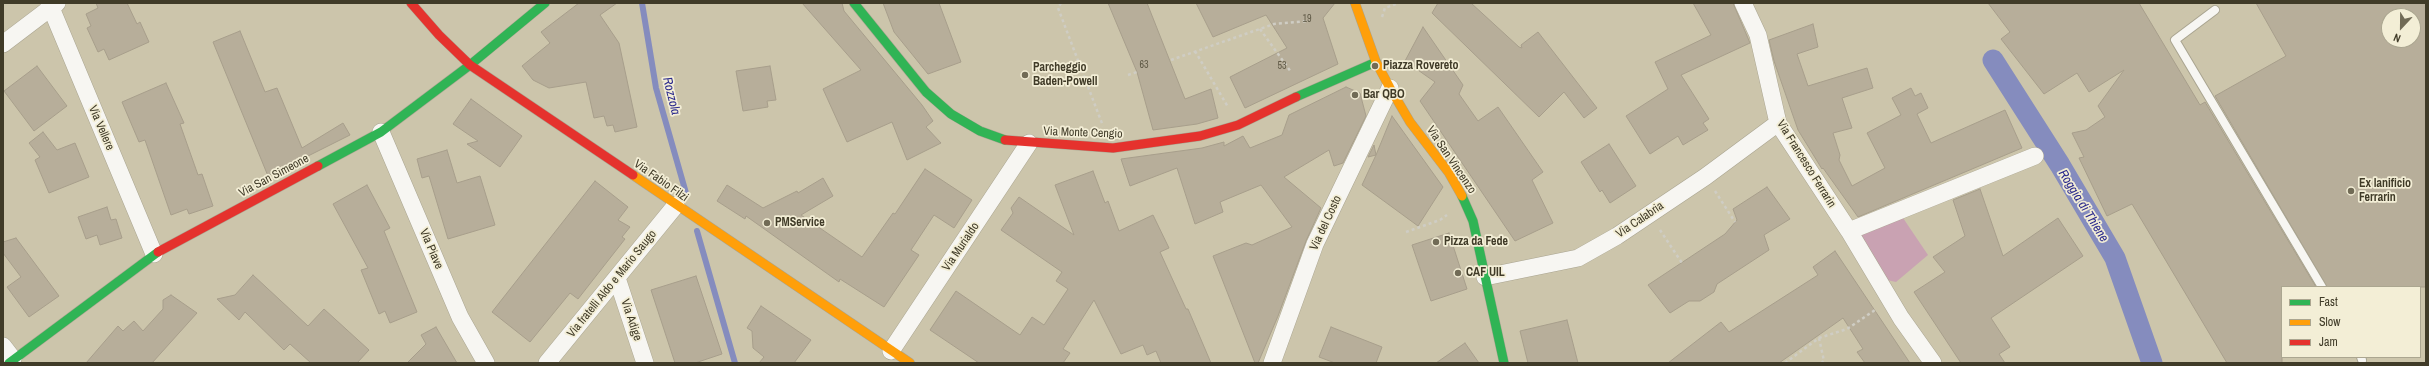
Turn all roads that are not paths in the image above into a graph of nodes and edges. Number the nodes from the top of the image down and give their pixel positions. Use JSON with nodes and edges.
{"nodes":[{"id":1,"x":411,"y":3,"type":"edge"},
{"id":2,"x":545,"y":3,"type":"edge"},
{"id":3,"x":854,"y":3,"type":"edge"},
{"id":4,"x":1355,"y":3,"type":"edge"},
{"id":5,"x":1743,"y":3,"type":"edge"},
{"id":6,"x":52,"y":5,"type":"edge"},
{"id":7,"x":2215,"y":10,"type":"dead end"},
{"id":8,"x":3,"y":44,"type":"edge"},
{"id":9,"x":1376,"y":62,"type":"junction"},
{"id":10,"x":470,"y":65,"type":"junction"},
{"id":11,"x":1390,"y":88,"type":"junction"},
{"id":12,"x":1778,"y":123,"type":"junction"},
{"id":13,"x":381,"y":132,"type":"junction"},
{"id":14,"x":1030,"y":143,"type":"junction"},
{"id":15,"x":2036,"y":156,"type":"dead end"},
{"id":16,"x":676,"y":205,"type":"junction"},
{"id":17,"x":1849,"y":231,"type":"junction"},
{"id":18,"x":154,"y":254,"type":"junction"},
{"id":19,"x":1485,"y":277,"type":"junction"},
{"id":20,"x":617,"y":278,"type":"junction"},
{"id":21,"x":2321,"y":286,"type":"edge"},
{"id":22,"x":891,"y":351,"type":"junction"},
{"id":23,"x":8,"y":356,"type":"edge"},
{"id":24,"x":486,"y":363,"type":"edge"},
{"id":25,"x":547,"y":363,"type":"edge"},
{"id":26,"x":645,"y":363,"type":"edge"},
{"id":27,"x":910,"y":363,"type":"edge"},
{"id":28,"x":1272,"y":363,"type":"edge"},
{"id":29,"x":1504,"y":363,"type":"edge"},
{"id":30,"x":1933,"y":363,"type":"edge"}],
"edges":[{"from":1,"to":10,"type":"street","name":"Via Fabio Filzi"},
{"from":2,"to":10,"type":"street","name":"Via San Simeone"},
{"from":3,"to":14,"type":"street","name":"Via Monte Cengio"},
{"from":4,"to":9,"type":"street","name":"Via San Vincenzo"},
{"from":5,"to":12,"type":"street","name":"Via Francesco Ferrarin"},
{"from":6,"to":8,"type":"street"},
{"from":6,"to":18,"type":"street","name":"Via Vellere"},
{"from":7,"to":21,"type":"lane"},
{"from":9,"to":11,"type":"street","name":"Via San Vincenzo"},
{"from":9,"to":14,"type":"street","name":"Via Monte Cengio"},
{"from":10,"to":13,"type":"street","name":"Via San Simeone"},
{"from":10,"to":16,"type":"street","name":"Via Fabio Filzi"},
{"from":11,"to":19,"type":"street","name":"Via San Vincenzo"},
{"from":11,"to":28,"type":"street","name":"Via del Costo"},
{"from":12,"to":17,"type":"street","name":"Via Francesco Ferrarin"},
{"from":12,"to":19,"type":"street","name":"Via Calabria"},
{"from":13,"to":18,"type":"street","name":"Via San Simeone"},
{"from":13,"to":24,"type":"street","name":"Via Piave"},
{"from":14,"to":22,"type":"street","name":"Via Murialdo"},
{"from":15,"to":17,"type":"street"},
{"from":16,"to":20,"type":"street","name":"Via fratelli Aldo e Mario Saugo"},
{"from":16,"to":22,"type":"street","name":"Via Fabio Filzi"},
{"from":17,"to":30,"type":"street","name":"Via Francesco Ferrarin"},
{"from":18,"to":23,"type":"street","name":"Via San Simeone"},
{"from":19,"to":29,"type":"street","name":"Via San Vincenzo"},
{"from":20,"to":25,"type":"street","name":"Via fratelli Aldo e Mario Saugo"},
{"from":20,"to":26,"type":"street","name":"Via Adige"},
{"from":22,"to":27,"type":"street","name":"Via Fabio Filzi"}]}
